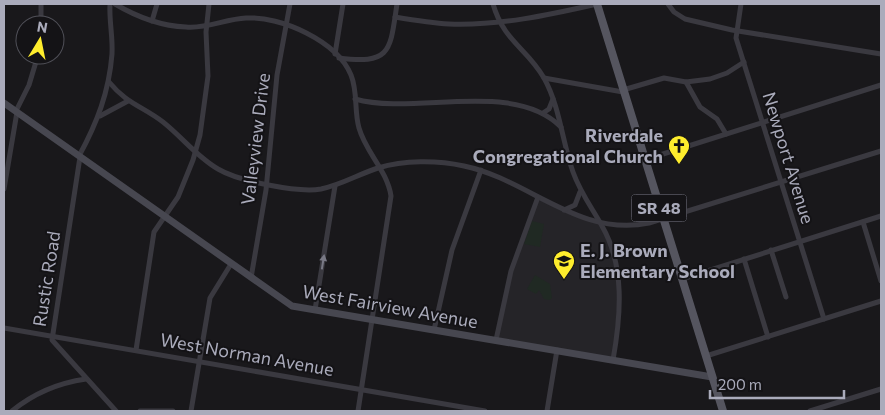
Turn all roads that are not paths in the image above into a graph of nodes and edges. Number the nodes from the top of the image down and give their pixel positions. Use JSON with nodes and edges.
{"nodes":[{"id":1,"x":110,"y":4,"type":"edge"},
{"id":2,"x":114,"y":4,"type":"edge"},
{"id":3,"x":157,"y":4,"type":"edge"},
{"id":4,"x":209,"y":4,"type":"edge"},
{"id":5,"x":290,"y":4,"type":"edge"},
{"id":6,"x":344,"y":4,"type":"edge"},
{"id":7,"x":397,"y":4,"type":"edge"},
{"id":8,"x":493,"y":4,"type":"edge"},
{"id":9,"x":597,"y":4,"type":"edge"},
{"id":10,"x":668,"y":4,"type":"edge"},
{"id":11,"x":741,"y":4,"type":"edge"},
{"id":12,"x":395,"y":17,"type":"junction"},
{"id":13,"x":152,"y":21,"type":"junction"},
{"id":14,"x":500,"y":22,"type":"junction"},
{"id":15,"x":286,"y":24,"type":"junction"},
{"id":16,"x":206,"y":27,"type":"junction"},
{"id":17,"x":737,"y":30,"type":"junction"},
{"id":18,"x":881,"y":54,"type":"edge"},
{"id":19,"x":337,"y":56,"type":"junction"},
{"id":20,"x":744,"y":62,"type":"junction"},
{"id":21,"x":35,"y":65,"type":"edge"},
{"id":22,"x":544,"y":78,"type":"junction"},
{"id":23,"x":109,"y":82,"type":"junction"},
{"id":24,"x":686,"y":82,"type":"junction"},
{"id":25,"x":881,"y":85,"type":"edge"},
{"id":26,"x":623,"y":91,"type":"junction"},
{"id":27,"x":355,"y":99,"type":"junction"},
{"id":28,"x":552,"y":99,"type":"junction"},
{"id":29,"x":128,"y":102,"type":"junction"},
{"id":30,"x":4,"y":103,"type":"edge"},
{"id":31,"x":16,"y":111,"type":"junction"},
{"id":32,"x":543,"y":112,"type":"junction"},
{"id":33,"x":100,"y":116,"type":"junction"},
{"id":34,"x":763,"y":123,"type":"junction"},
{"id":35,"x":561,"y":127,"type":"junction"},
{"id":36,"x":726,"y":134,"type":"junction"},
{"id":37,"x":196,"y":151,"type":"junction"},
{"id":38,"x":881,"y":151,"type":"edge"},
{"id":39,"x":79,"y":156,"type":"junction"},
{"id":40,"x":644,"y":160,"type":"junction"},
{"id":41,"x":380,"y":168,"type":"junction"},
{"id":42,"x":481,"y":170,"type":"junction"},
{"id":43,"x":781,"y":182,"type":"junction"},
{"id":44,"x":266,"y":183,"type":"junction"},
{"id":45,"x":335,"y":186,"type":"junction"},
{"id":46,"x":4,"y":189,"type":"edge"},
{"id":47,"x":581,"y":192,"type":"junction"},
{"id":48,"x":538,"y":197,"type":"junction"},
{"id":49,"x":564,"y":210,"type":"junction"},
{"id":50,"x":881,"y":216,"type":"edge"},
{"id":51,"x":165,"y":217,"type":"junction"},
{"id":52,"x":663,"y":219,"type":"junction"},
{"id":53,"x":599,"y":222,"type":"junction"},
{"id":54,"x":863,"y":222,"type":"junction"},
{"id":55,"x":800,"y":241,"type":"junction"},
{"id":56,"x":771,"y":250,"type":"junction"},
{"id":57,"x":744,"y":259,"type":"junction"},
{"id":58,"x":231,"y":264,"type":"junction"},
{"id":59,"x":251,"y":278,"type":"junction"},
{"id":60,"x":682,"y":279,"type":"junction"},
{"id":61,"x":881,"y":281,"type":"edge"},
{"id":62,"x":786,"y":297,"type":"dead end"},
{"id":63,"x":881,"y":303,"type":"edge"},
{"id":64,"x":315,"y":310,"type":"junction"},
{"id":65,"x":824,"y":319,"type":"junction"},
{"id":66,"x":373,"y":320,"type":"junction"},
{"id":67,"x":4,"y":328,"type":"edge"},
{"id":68,"x":434,"y":330,"type":"junction"},
{"id":69,"x":52,"y":336,"type":"junction"},
{"id":70,"x":768,"y":337,"type":"junction"},
{"id":71,"x":496,"y":340,"type":"junction"},
{"id":72,"x":136,"y":350,"type":"junction"},
{"id":73,"x":557,"y":350,"type":"junction"},
{"id":74,"x":706,"y":356,"type":"junction"},
{"id":75,"x":613,"y":360,"type":"junction"},
{"id":76,"x":200,"y":361,"type":"junction"},
{"id":77,"x":712,"y":376,"type":"junction"},
{"id":78,"x":86,"y":379,"type":"junction"},
{"id":79,"x":362,"y":389,"type":"junction"},
{"id":80,"x":881,"y":389,"type":"edge"},
{"id":81,"x":12,"y":411,"type":"edge"},
{"id":82,"x":116,"y":411,"type":"edge"},
{"id":83,"x":140,"y":411,"type":"edge"},
{"id":84,"x":173,"y":411,"type":"edge"},
{"id":85,"x":191,"y":411,"type":"edge"},
{"id":86,"x":358,"y":411,"type":"edge"},
{"id":87,"x":485,"y":411,"type":"edge"},
{"id":88,"x":547,"y":411,"type":"edge"},
{"id":89,"x":723,"y":411,"type":"edge"},
{"id":90,"x":810,"y":411,"type":"edge"}],
"edges":[{"from":1,"to":23,"type":"street","name":"Rustic Road"},
{"from":2,"to":13,"type":"street"},
{"from":3,"to":13,"type":"street"},
{"from":4,"to":16,"type":"street"},
{"from":5,"to":15,"type":"street","name":"Valleyview Drive"},
{"from":6,"to":19,"type":"street"},
{"from":7,"to":12,"type":"street"},
{"from":8,"to":14,"type":"street"},
{"from":9,"to":14,"type":"street"},
{"from":9,"to":26,"type":"main road","number":"SR 48"},
{"from":10,"to":17,"type":"street"},
{"from":11,"to":17,"type":"street","name":"Newport Avenue"},
{"from":12,"to":14,"type":"street"},
{"from":12,"to":19,"type":"street"},
{"from":13,"to":16,"type":"street"},
{"from":14,"to":22,"type":"street"},
{"from":15,"to":16,"type":"street"},
{"from":15,"to":19,"type":"street"},
{"from":15,"to":44,"type":"street","name":"Valleyview Drive"},
{"from":16,"to":37,"type":"street"},
{"from":17,"to":18,"type":"street"},
{"from":17,"to":20,"type":"street","name":"Newport Avenue"},
{"from":19,"to":27,"type":"street"},
{"from":20,"to":24,"type":"street"},
{"from":20,"to":34,"type":"street","name":"Newport Avenue"},
{"from":21,"to":31,"type":"street"},
{"from":22,"to":26,"type":"street"},
{"from":22,"to":28,"type":"street"},
{"from":23,"to":29,"type":"street"},
{"from":23,"to":33,"type":"street","name":"Rustic Road"},
{"from":24,"to":26,"type":"street"},
{"from":24,"to":36,"type":"street"},
{"from":25,"to":34,"type":"street"},
{"from":26,"to":40,"type":"main road","number":"SR 48"},
{"from":27,"to":32,"type":"street"},
{"from":27,"to":41,"type":"street"},
{"from":28,"to":32,"type":"street"},
{"from":28,"to":35,"type":"street"},
{"from":29,"to":33,"type":"street"},
{"from":29,"to":37,"type":"street"},
{"from":30,"to":31,"type":"street","name":"West Fairview Avenue"},
{"from":31,"to":39,"type":"street","name":"West Fairview Avenue"},
{"from":31,"to":46,"type":"street"},
{"from":32,"to":35,"type":"street"},
{"from":33,"to":39,"type":"street","name":"Rustic Road"},
{"from":34,"to":36,"type":"street"},
{"from":34,"to":43,"type":"street","name":"Newport Avenue"},
{"from":35,"to":47,"type":"street"},
{"from":36,"to":40,"type":"street"},
{"from":37,"to":44,"type":"street"},
{"from":37,"to":51,"type":"street"},
{"from":38,"to":43,"type":"street"},
{"from":39,"to":51,"type":"street","name":"West Fairview Avenue"},
{"from":39,"to":69,"type":"street","name":"Rustic Road"},
{"from":40,"to":52,"type":"main road","number":"SR 48"},
{"from":41,"to":42,"type":"street"},
{"from":41,"to":45,"type":"street"},
{"from":41,"to":66,"type":"street"},
{"from":42,"to":48,"type":"street"},
{"from":42,"to":68,"type":"street"},
{"from":43,"to":52,"type":"street"},
{"from":43,"to":55,"type":"street","name":"Newport Avenue"},
{"from":44,"to":45,"type":"street"},
{"from":44,"to":59,"type":"street","name":"Valleyview Drive"},
{"from":64,"to":45,"type":"street","one_way":true},
{"from":47,"to":49,"type":"street"},
{"from":47,"to":53,"type":"street"},
{"from":48,"to":49,"type":"street"},
{"from":48,"to":71,"type":"street"},
{"from":49,"to":53,"type":"street"},
{"from":50,"to":54,"type":"street"},
{"from":51,"to":58,"type":"street","name":"West Fairview Avenue"},
{"from":51,"to":72,"type":"street"},
{"from":52,"to":53,"type":"street"},
{"from":52,"to":60,"type":"main road","number":"SR 48"},
{"from":53,"to":75,"type":"street"},
{"from":54,"to":55,"type":"street"},
{"from":54,"to":61,"type":"street"},
{"from":55,"to":56,"type":"street"},
{"from":55,"to":65,"type":"street","name":"Newport Avenue"},
{"from":56,"to":57,"type":"street"},
{"from":56,"to":62,"type":"street"},
{"from":57,"to":60,"type":"street"},
{"from":57,"to":70,"type":"street"},
{"from":58,"to":59,"type":"street","name":"West Fairview Avenue"},
{"from":58,"to":76,"type":"street"},
{"from":59,"to":64,"type":"street","name":"West Fairview Avenue"},
{"from":60,"to":74,"type":"main road","number":"SR 48"},
{"from":63,"to":65,"type":"street"},
{"from":64,"to":66,"type":"street","name":"West Fairview Avenue"},
{"from":65,"to":70,"type":"street"},
{"from":66,"to":68,"type":"street","name":"West Fairview Avenue"},
{"from":66,"to":79,"type":"street"},
{"from":67,"to":69,"type":"street","name":"West Norman Avenue"},
{"from":68,"to":71,"type":"street","name":"West Fairview Avenue"},
{"from":69,"to":72,"type":"street","name":"West Norman Avenue"},
{"from":69,"to":78,"type":"street","name":"Rustic Road"},
{"from":70,"to":74,"type":"street"},
{"from":71,"to":73,"type":"street","name":"West Fairview Avenue"},
{"from":72,"to":76,"type":"street","name":"West Norman Avenue"},
{"from":73,"to":75,"type":"street","name":"West Fairview Avenue"},
{"from":73,"to":88,"type":"street"},
{"from":74,"to":77,"type":"main road","number":"SR 48"},
{"from":75,"to":77,"type":"street","name":"West Fairview Avenue"},
{"from":76,"to":79,"type":"street","name":"West Norman Avenue"},
{"from":76,"to":85,"type":"street"},
{"from":77,"to":89,"type":"main road","number":"SR 48"},
{"from":78,"to":81,"type":"street"},
{"from":78,"to":82,"type":"street","name":"Rustic Road"},
{"from":79,"to":86,"type":"street"},
{"from":79,"to":87,"type":"street","name":"West Norman Avenue"},
{"from":80,"to":90,"type":"street"},
{"from":83,"to":84,"type":"street"}]}
